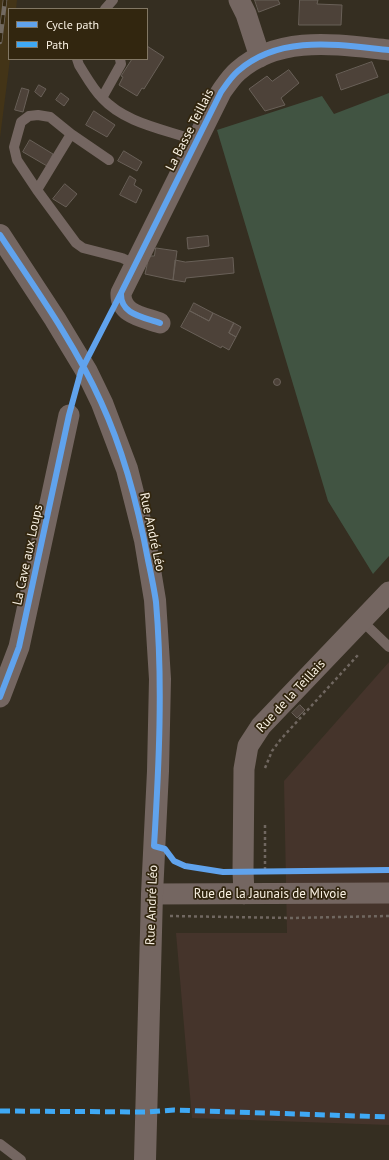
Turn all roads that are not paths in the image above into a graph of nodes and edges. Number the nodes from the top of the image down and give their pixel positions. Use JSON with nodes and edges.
{"nodes":[{"id":1,"x":113,"y":0,"type":"edge"},
{"id":2,"x":239,"y":0,"type":"edge"},
{"id":3,"x":106,"y":8,"type":"edge"},
{"id":4,"x":389,"y":50,"type":"edge"},
{"id":5,"x":260,"y":56,"type":"junction"},
{"id":6,"x":78,"y":60,"type":"edge"},
{"id":7,"x":120,"y":60,"type":"edge"},
{"id":8,"x":102,"y":98,"type":"junction"},
{"id":9,"x":71,"y":134,"type":"junction"},
{"id":10,"x":197,"y":141,"type":"junction"},
{"id":11,"x":110,"y":160,"type":"dead end"},
{"id":12,"x":37,"y":190,"type":"junction"},
{"id":13,"x":6,"y":243,"type":"edge"},
{"id":14,"x":135,"y":264,"type":"junction"},
{"id":15,"x":160,"y":323,"type":"dead end"},
{"id":16,"x":69,"y":415,"type":"dead end"},
{"id":17,"x":389,"y":592,"type":"edge"},
{"id":18,"x":362,"y":621,"type":"junction"},
{"id":19,"x":389,"y":647,"type":"edge"},
{"id":20,"x":0,"y":697,"type":"edge"},
{"id":21,"x":389,"y":893,"type":"edge"},
{"id":22,"x":152,"y":894,"type":"junction"},
{"id":23,"x":244,"y":894,"type":"junction"},
{"id":24,"x":0,"y":1144,"type":"edge"},
{"id":25,"x":20,"y":1160,"type":"edge"},
{"id":26,"x":145,"y":1160,"type":"edge"}],
"edges":[{"from":1,"to":3,"type":"lane"},
{"from":2,"to":5,"type":"street"},
{"from":4,"to":5,"type":"street","name":"La Basse Teillais"},
{"from":5,"to":10,"type":"street","name":"La Basse Teillais"},
{"from":6,"to":8,"type":"lane"},
{"from":7,"to":8,"type":"lane"},
{"from":8,"to":10,"type":"lane"},
{"from":9,"to":11,"type":"lane"},
{"from":9,"to":12,"type":"lane"},
{"from":9,"to":12,"type":"lane"},
{"from":10,"to":14,"type":"street","name":"La Basse Teillais"},
{"from":12,"to":14,"type":"lane"},
{"from":13,"to":22,"type":"street","name":"Rue André Léo"},
{"from":14,"to":15,"type":"street","name":"La Basse Teillais"},
{"from":16,"to":20,"type":"street","name":"La Cave aux Loups"},
{"from":17,"to":18,"type":"street","name":"Rue de la Teillais"},
{"from":18,"to":19,"type":"lane"},
{"from":18,"to":23,"type":"street","name":"Rue de la Teillais"},
{"from":21,"to":23,"type":"street","name":"Rue de la Jaunais de Mivoie"},
{"from":22,"to":23,"type":"street","name":"Rue de la Jaunais de Mivoie"},
{"from":22,"to":26,"type":"street","name":"Rue André Léo"},
{"from":24,"to":25,"type":"lane"}]}
